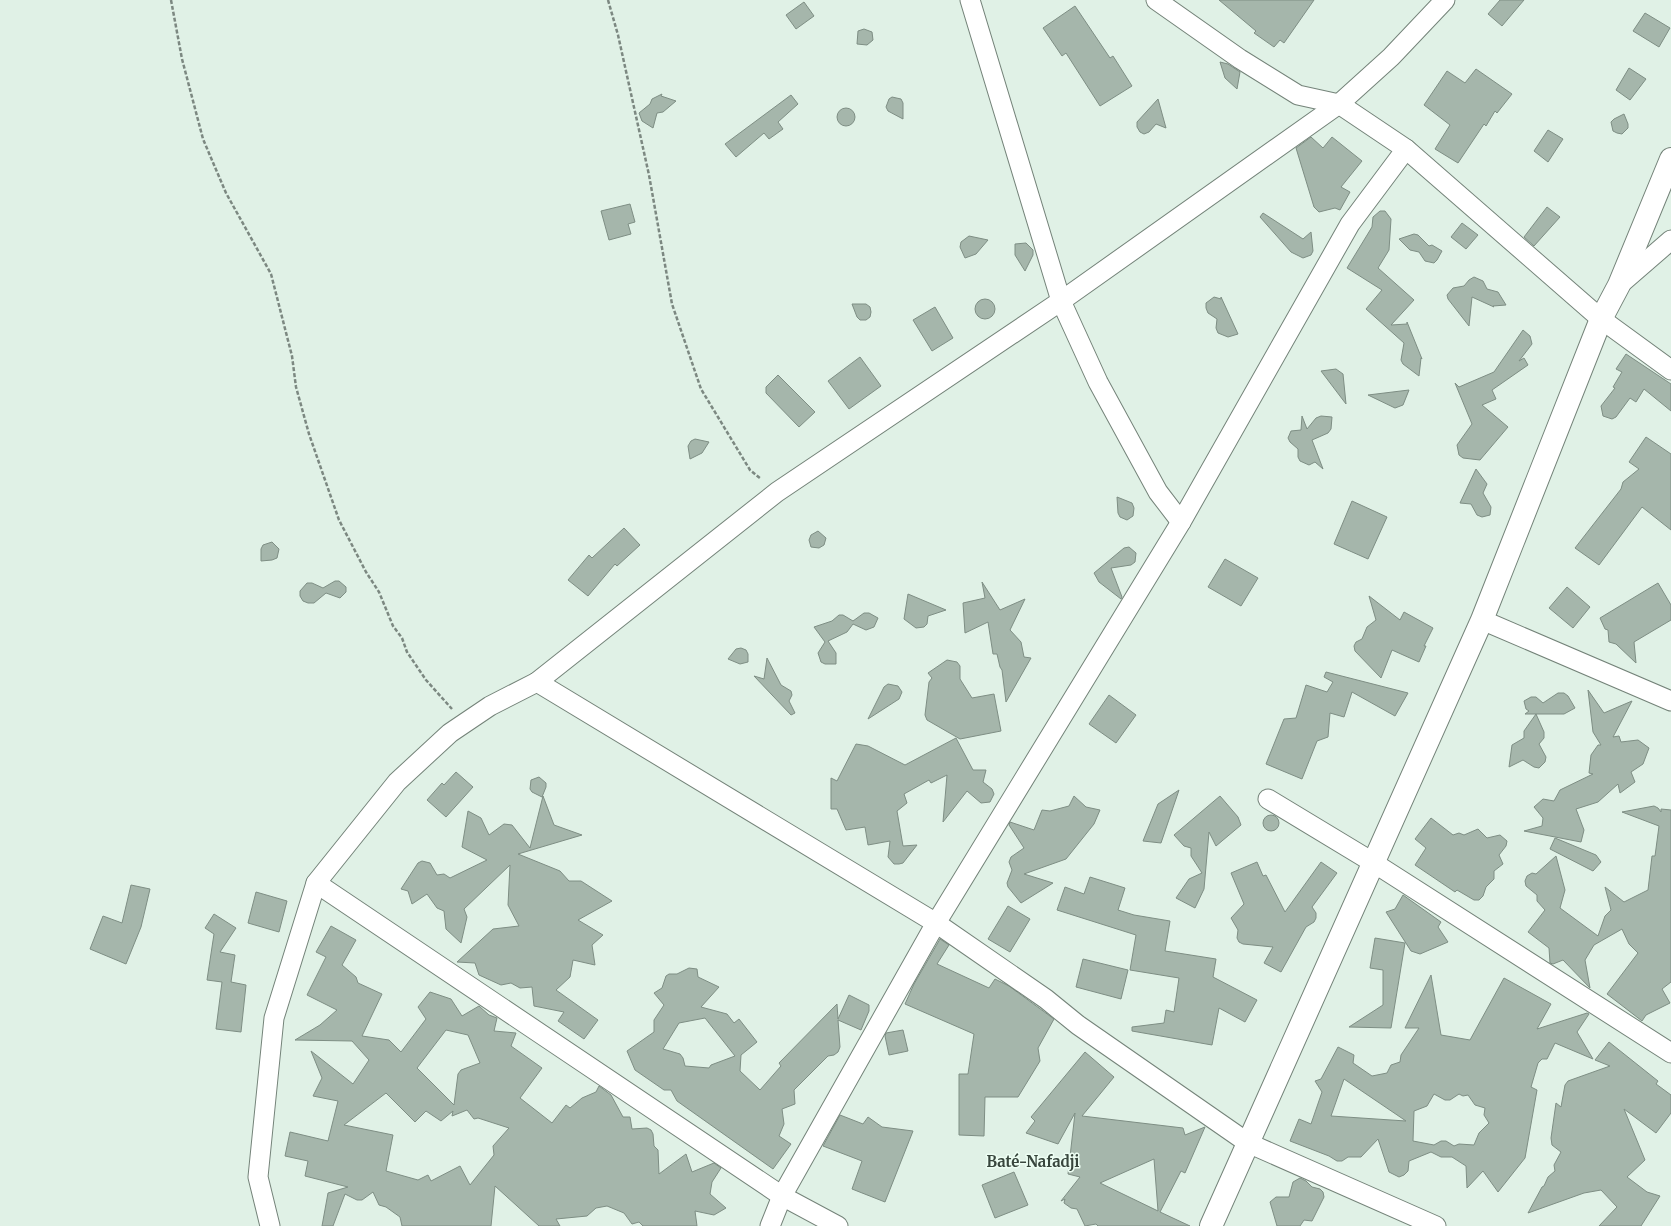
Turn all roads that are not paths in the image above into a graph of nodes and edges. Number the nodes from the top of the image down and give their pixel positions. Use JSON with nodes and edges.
{"nodes":[{"id":1,"x":970,"y":0,"type":"edge"},
{"id":2,"x":1156,"y":0,"type":"edge"},
{"id":3,"x":1445,"y":0,"type":"edge"},
{"id":4,"x":1339,"y":104,"type":"junction"},
{"id":5,"x":1406,"y":149,"type":"junction"},
{"id":6,"x":1671,"y":159,"type":"edge"},
{"id":7,"x":1671,"y":240,"type":"edge"},
{"id":8,"x":1619,"y":285,"type":"junction"},
{"id":9,"x":1061,"y":301,"type":"junction"},
{"id":10,"x":1601,"y":319,"type":"junction"},
{"id":11,"x":1671,"y":370,"type":"edge"},
{"id":12,"x":1181,"y":522,"type":"junction"},
{"id":13,"x":1482,"y":620,"type":"junction"},
{"id":14,"x":537,"y":682,"type":"junction"},
{"id":15,"x":1671,"y":701,"type":"edge"},
{"id":16,"x":1268,"y":799,"type":"dead end"},
{"id":17,"x":1374,"y":863,"type":"junction"},
{"id":18,"x":316,"y":882,"type":"junction"},
{"id":19,"x":936,"y":923,"type":"junction"},
{"id":20,"x":1671,"y":1053,"type":"edge"},
{"id":21,"x":1248,"y":1143,"type":"junction"},
{"id":22,"x":782,"y":1196,"type":"junction"},
{"id":23,"x":270,"y":1226,"type":"edge"},
{"id":24,"x":770,"y":1226,"type":"edge"},
{"id":25,"x":838,"y":1226,"type":"edge"},
{"id":26,"x":1211,"y":1226,"type":"edge"},
{"id":27,"x":1436,"y":1226,"type":"edge"}],
"edges":[{"from":1,"to":9,"type":"street"},
{"from":2,"to":4,"type":"street"},
{"from":3,"to":4,"type":"street"},
{"from":4,"to":5,"type":"street"},
{"from":4,"to":9,"type":"street"},
{"from":5,"to":10,"type":"street"},
{"from":5,"to":12,"type":"street"},
{"from":6,"to":8,"type":"highway"},
{"from":7,"to":8,"type":"street"},
{"from":8,"to":10,"type":"highway"},
{"from":9,"to":12,"type":"street"},
{"from":9,"to":14,"type":"street"},
{"from":10,"to":11,"type":"street"},
{"from":10,"to":13,"type":"highway"},
{"from":12,"to":19,"type":"street"},
{"from":13,"to":15,"type":"street"},
{"from":13,"to":17,"type":"highway"},
{"from":14,"to":18,"type":"street"},
{"from":14,"to":19,"type":"street"},
{"from":16,"to":17,"type":"street"},
{"from":17,"to":20,"type":"street"},
{"from":17,"to":21,"type":"highway"},
{"from":18,"to":22,"type":"street"},
{"from":18,"to":23,"type":"street"},
{"from":19,"to":21,"type":"street"},
{"from":19,"to":22,"type":"street"},
{"from":21,"to":26,"type":"highway"},
{"from":21,"to":27,"type":"street"},
{"from":22,"to":24,"type":"street"},
{"from":22,"to":25,"type":"street"}]}
